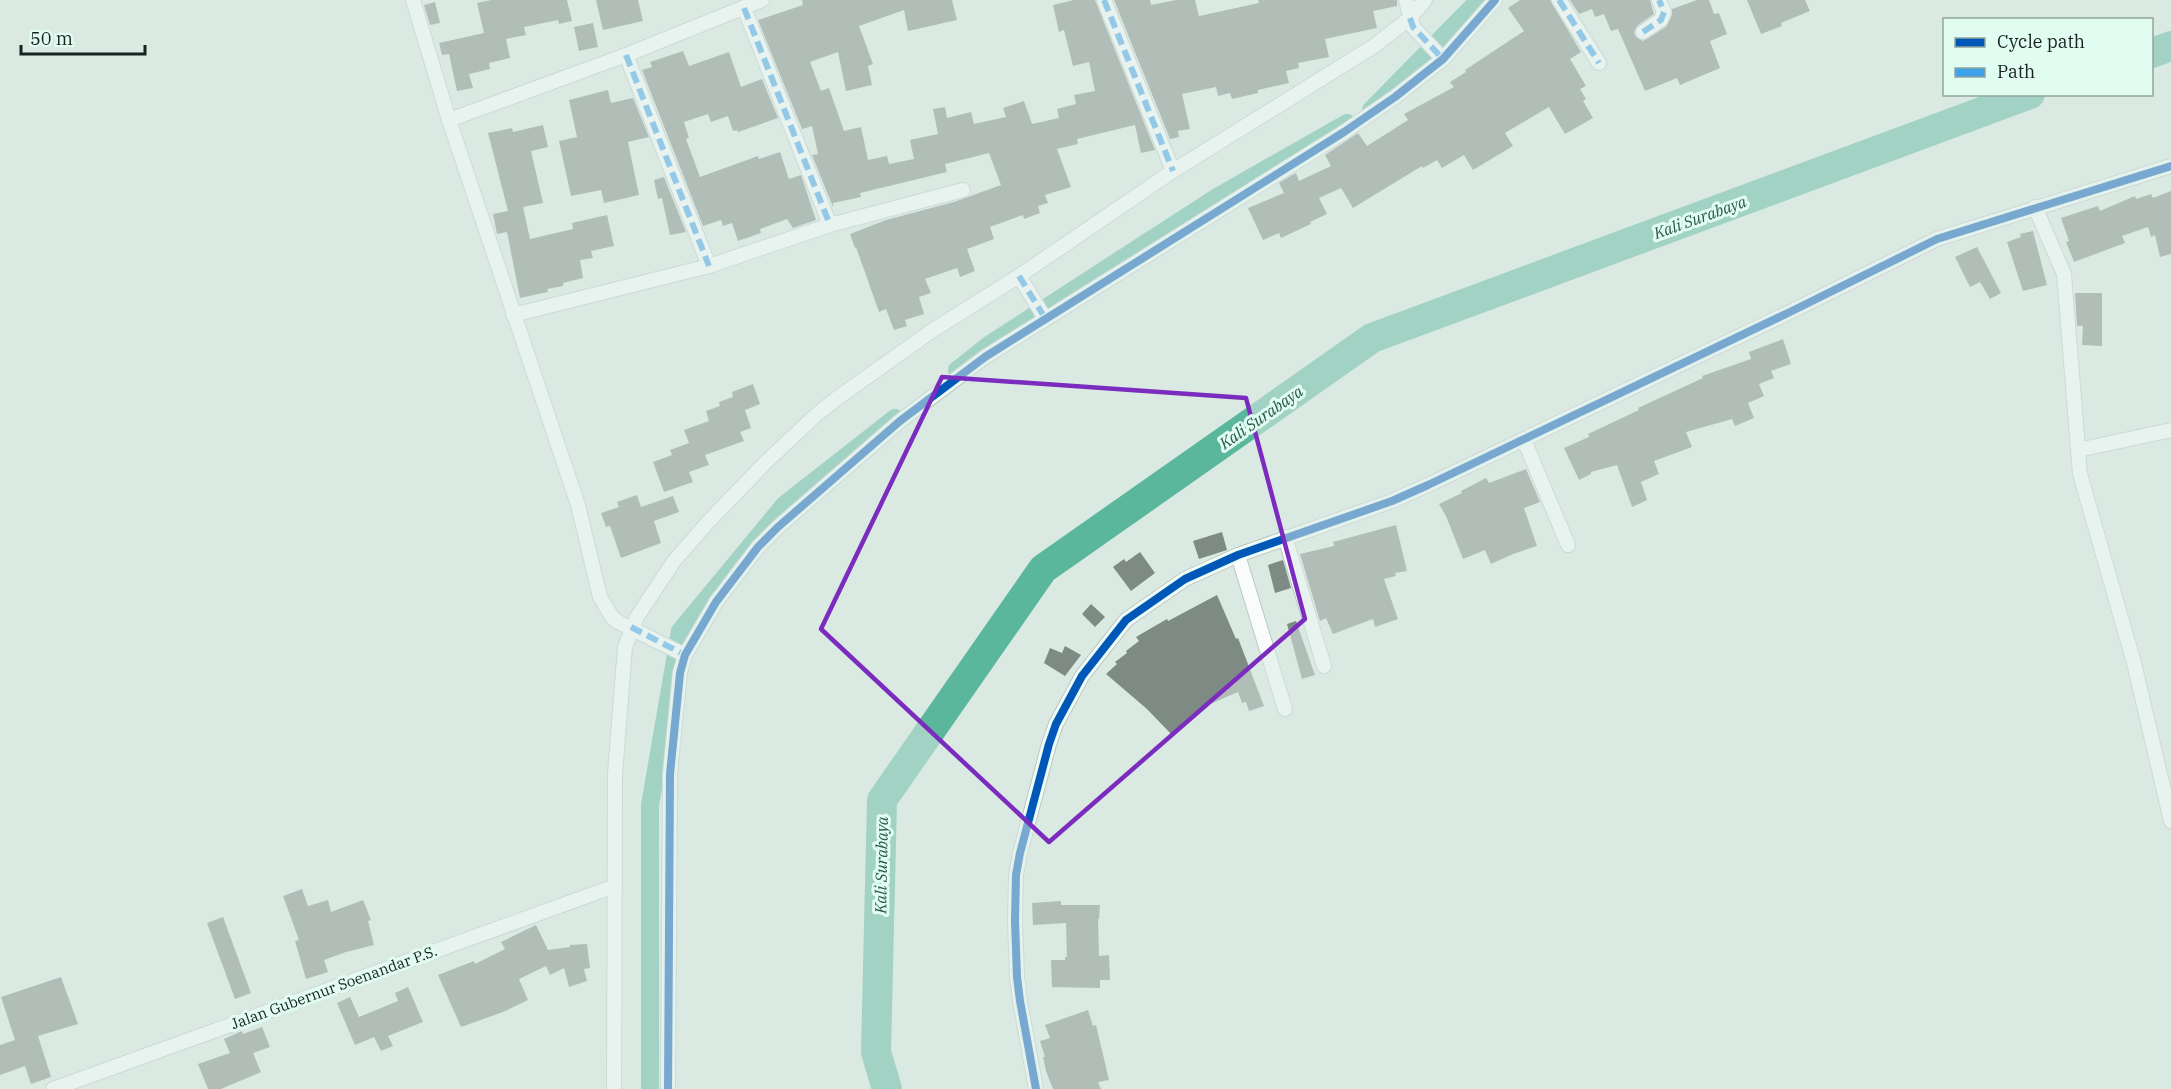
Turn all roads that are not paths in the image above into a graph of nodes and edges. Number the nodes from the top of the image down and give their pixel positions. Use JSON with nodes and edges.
{"nodes":[{"id":1,"x":413,"y":0,"type":"edge"},
{"id":2,"x":762,"y":0,"type":"edge"},
{"id":3,"x":1104,"y":0,"type":"edge"},
{"id":4,"x":1406,"y":0,"type":"edge"},
{"id":5,"x":1425,"y":0,"type":"edge"},
{"id":6,"x":1495,"y":0,"type":"edge"},
{"id":7,"x":1559,"y":0,"type":"edge"},
{"id":8,"x":1659,"y":0,"type":"edge"},
{"id":9,"x":744,"y":8,"type":"junction"},
{"id":10,"x":1412,"y":23,"type":"junction"},
{"id":11,"x":1643,"y":32,"type":"dead end"},
{"id":12,"x":626,"y":55,"type":"junction"},
{"id":13,"x":1441,"y":57,"type":"junction"},
{"id":14,"x":1599,"y":63,"type":"dead end"},
{"id":15,"x":449,"y":120,"type":"junction"},
{"id":16,"x":2171,"y":166,"type":"edge"},
{"id":17,"x":1173,"y":171,"type":"junction"},
{"id":18,"x":963,"y":190,"type":"dead end"},
{"id":19,"x":2035,"y":207,"type":"junction"},
{"id":20,"x":830,"y":225,"type":"junction"},
{"id":21,"x":709,"y":266,"type":"junction"},
{"id":22,"x":1020,"y":279,"type":"junction"},
{"id":23,"x":513,"y":315,"type":"junction"},
{"id":24,"x":1043,"y":316,"type":"junction"},
{"id":25,"x":2171,"y":429,"type":"edge"},
{"id":26,"x":1524,"y":440,"type":"junction"},
{"id":27,"x":2078,"y":450,"type":"junction"},
{"id":28,"x":1285,"y":537,"type":"junction"},
{"id":29,"x":1568,"y":545,"type":"dead end"},
{"id":30,"x":1239,"y":555,"type":"junction"},
{"id":31,"x":631,"y":627,"type":"junction"},
{"id":32,"x":683,"y":654,"type":"junction"},
{"id":33,"x":1324,"y":666,"type":"dead end"},
{"id":34,"x":1285,"y":709,"type":"dead end"},
{"id":35,"x":2171,"y":821,"type":"edge"},
{"id":36,"x":615,"y":886,"type":"junction"},
{"id":37,"x":53,"y":1089,"type":"edge"},
{"id":38,"x":614,"y":1089,"type":"edge"},
{"id":39,"x":668,"y":1089,"type":"edge"},
{"id":40,"x":1036,"y":1089,"type":"edge"}],
"edges":[{"from":1,"to":15,"type":"street"},
{"from":2,"to":9,"type":"street"},
{"from":3,"to":17,"type":"street"},
{"from":4,"to":10,"type":"street"},
{"from":5,"to":10,"type":"street"},
{"from":6,"to":13,"type":"street"},
{"from":7,"to":14,"type":"street"},
{"from":8,"to":11,"type":"street"},
{"from":9,"to":12,"type":"street"},
{"from":9,"to":20,"type":"street"},
{"from":10,"to":13,"type":"street"},
{"from":10,"to":17,"type":"street"},
{"from":12,"to":15,"type":"street"},
{"from":12,"to":21,"type":"street"},
{"from":13,"to":24,"type":"street"},
{"from":15,"to":23,"type":"street"},
{"from":16,"to":19,"type":"street"},
{"from":17,"to":22,"type":"street"},
{"from":18,"to":20,"type":"street"},
{"from":19,"to":26,"type":"street"},
{"from":19,"to":27,"type":"street"},
{"from":20,"to":21,"type":"street"},
{"from":21,"to":23,"type":"street"},
{"from":22,"to":24,"type":"street"},
{"from":22,"to":31,"type":"street"},
{"from":23,"to":31,"type":"street"},
{"from":24,"to":32,"type":"street"},
{"from":25,"to":27,"type":"street"},
{"from":26,"to":28,"type":"street"},
{"from":26,"to":29,"type":"street"},
{"from":27,"to":35,"type":"street"},
{"from":28,"to":30,"type":"street"},
{"from":28,"to":33,"type":"street"},
{"from":30,"to":34,"type":"street"},
{"from":30,"to":40,"type":"street"},
{"from":31,"to":32,"type":"street"},
{"from":31,"to":36,"type":"street"},
{"from":32,"to":39,"type":"street"},
{"from":36,"to":37,"type":"street","name":"Jalan Gubernur Soenandar P.S."},
{"from":36,"to":38,"type":"street"}]}
